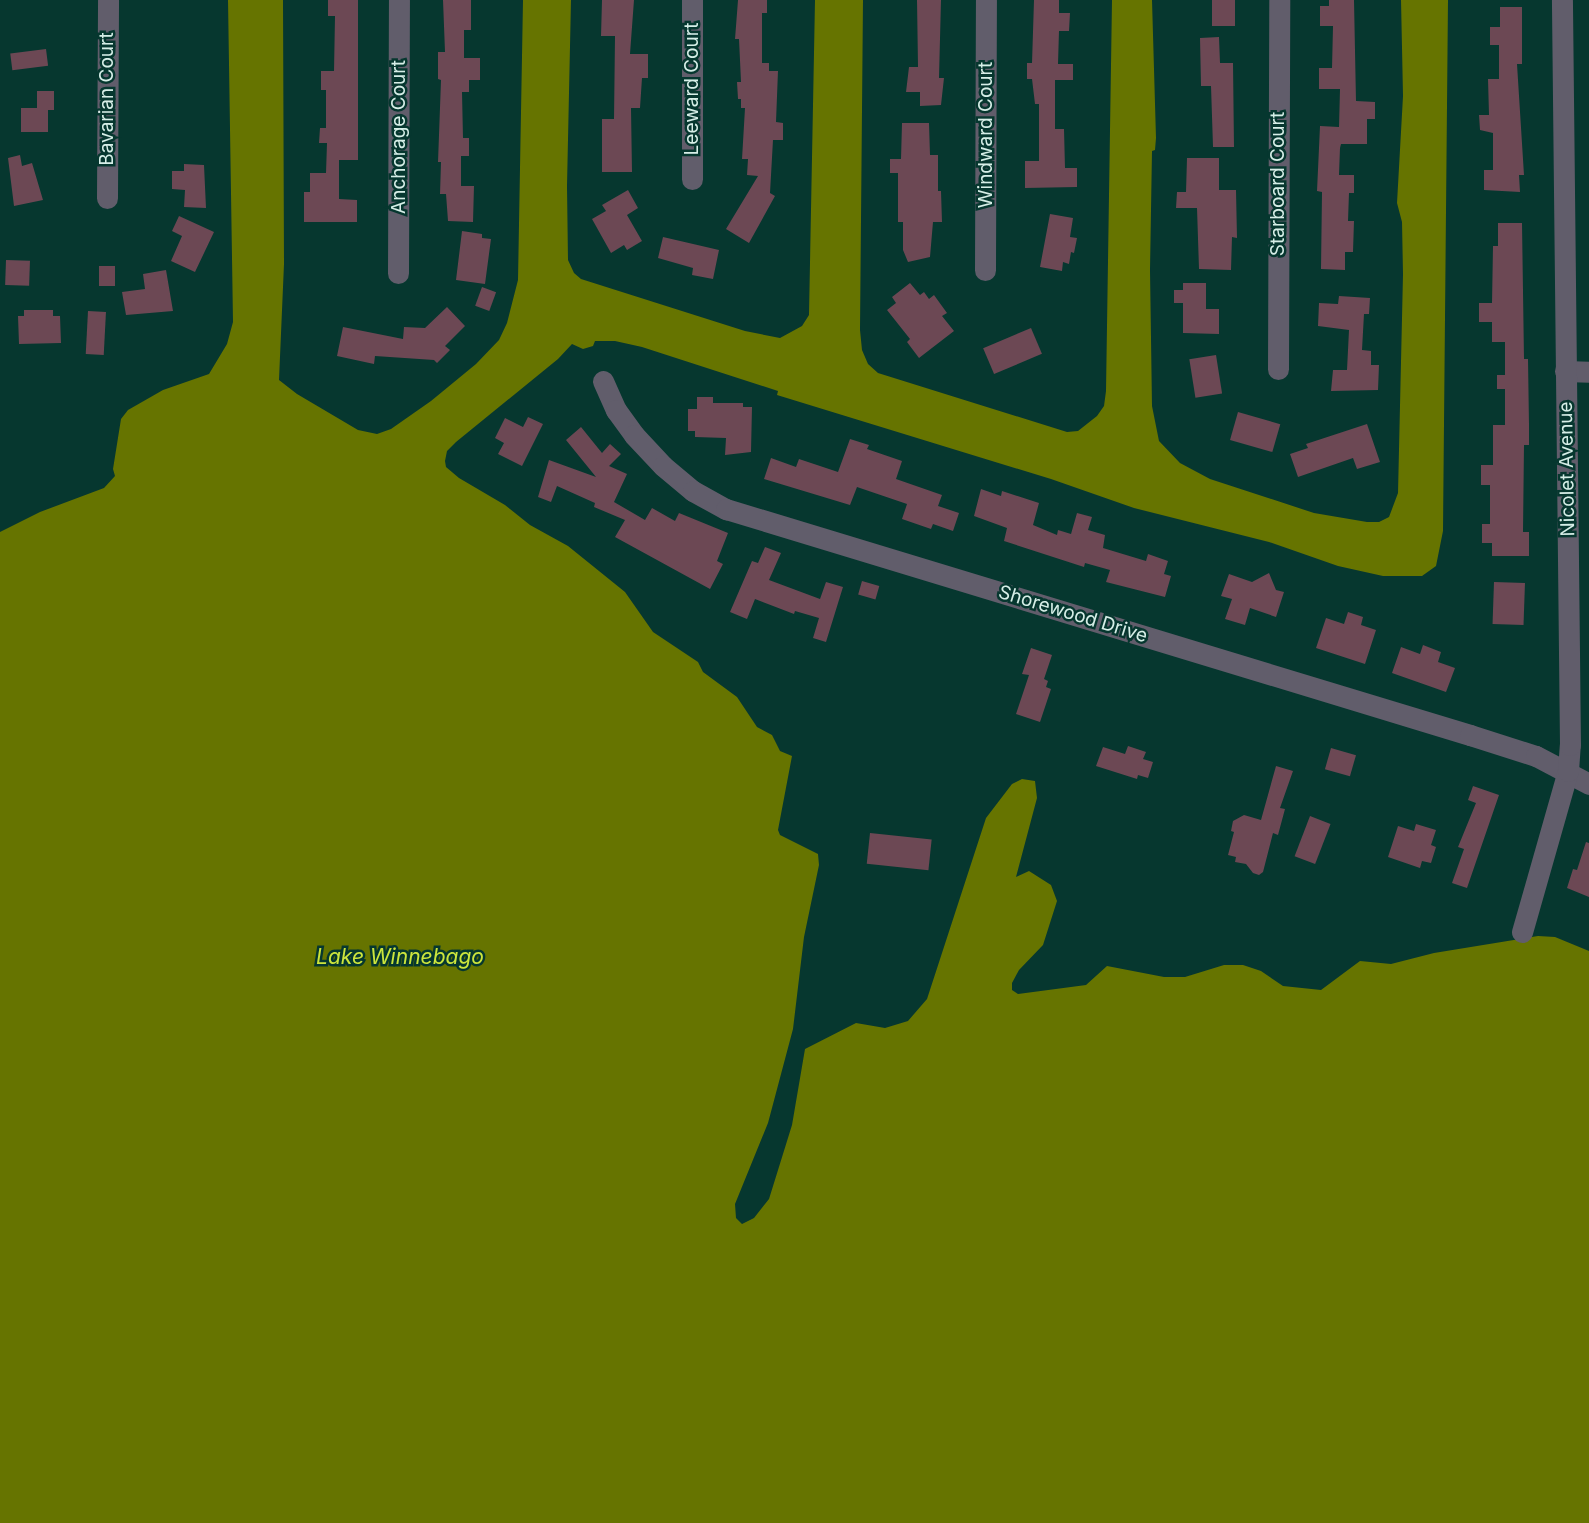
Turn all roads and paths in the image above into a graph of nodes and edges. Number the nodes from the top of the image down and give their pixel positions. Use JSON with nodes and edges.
{"nodes":[{"id":1,"x":108,"y":0,"type":"edge"},
{"id":2,"x":399,"y":0,"type":"edge"},
{"id":3,"x":692,"y":0,"type":"edge"},
{"id":4,"x":986,"y":0,"type":"edge"},
{"id":5,"x":1279,"y":0,"type":"edge"},
{"id":6,"x":1562,"y":0,"type":"edge"},
{"id":7,"x":692,"y":179,"type":"dead end"},
{"id":8,"x":107,"y":198,"type":"dead end"},
{"id":9,"x":985,"y":270,"type":"dead end"},
{"id":10,"x":398,"y":274,"type":"dead end"},
{"id":11,"x":1278,"y":369,"type":"dead end"},
{"id":12,"x":1565,"y":371,"type":"junction"},
{"id":13,"x":1589,"y":372,"type":"edge"},
{"id":14,"x":603,"y":381,"type":"dead end"},
{"id":15,"x":1568,"y":771,"type":"junction"},
{"id":16,"x":1589,"y":784,"type":"edge"},
{"id":17,"x":1522,"y":932,"type":"dead end"}],
"edges":[{"from":1,"to":8,"type":"street","name":"Bavarian Court"},
{"from":2,"to":10,"type":"street","name":"Anchorage Court"},
{"from":3,"to":7,"type":"street","name":"Leeward Court"},
{"from":4,"to":9,"type":"street","name":"Windward Court"},
{"from":5,"to":11,"type":"street","name":"Starboard Court"},
{"from":6,"to":12,"type":"street","name":"Nicolet Avenue"},
{"from":12,"to":13,"type":"street"},
{"from":12,"to":15,"type":"street","name":"Nicolet Avenue"},
{"from":14,"to":15,"type":"street","name":"Shorewood Drive"},
{"from":15,"to":16,"type":"street","name":"Shorewood Drive"},
{"from":15,"to":17,"type":"street","name":"Nicolet Avenue"}]}
